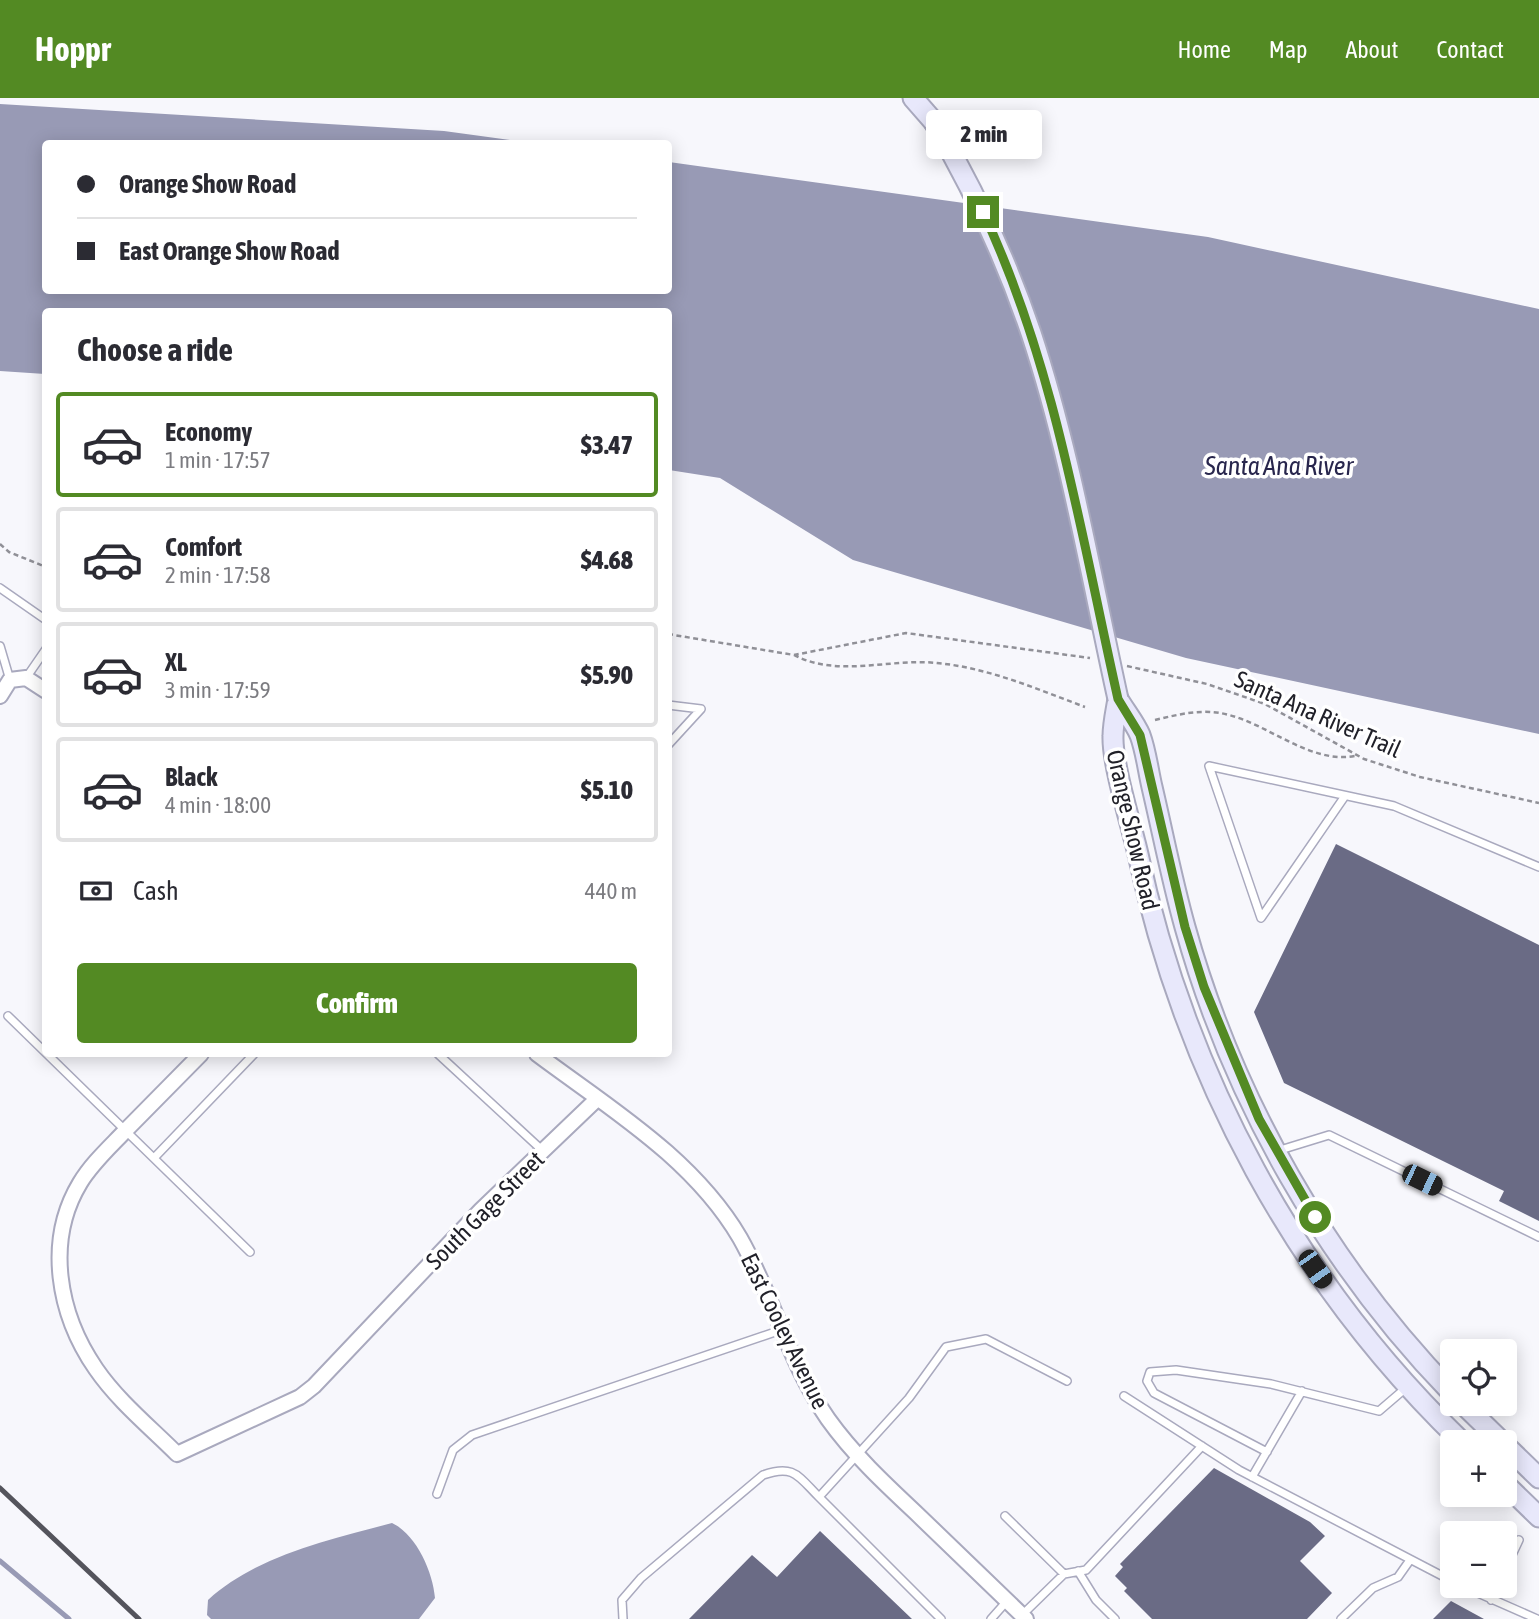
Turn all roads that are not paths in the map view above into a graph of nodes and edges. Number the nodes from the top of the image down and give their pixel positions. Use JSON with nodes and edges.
{"nodes":[{"id":1,"x":913,"y":98,"type":"edge"},
{"id":2,"x":921,"y":98,"type":"edge"},
{"id":3,"x":934,"y":122,"type":"junction"},
{"id":4,"x":0,"y":588,"type":"edge"},
{"id":5,"x":42,"y":617,"type":"edge"},
{"id":6,"x":0,"y":646,"type":"edge"},
{"id":7,"x":42,"y":655,"type":"edge"},
{"id":8,"x":26,"y":678,"type":"junction"},
{"id":9,"x":5,"y":679,"type":"edge"},
{"id":10,"x":42,"y":688,"type":"edge"},
{"id":11,"x":0,"y":696,"type":"edge"},
{"id":12,"x":1118,"y":699,"type":"junction"},
{"id":13,"x":672,"y":705,"type":"edge"},
{"id":14,"x":672,"y":741,"type":"edge"},
{"id":15,"x":1345,"y":796,"type":"junction"},
{"id":16,"x":1539,"y":867,"type":"edge"},
{"id":17,"x":1195,"y":958,"type":"junction"},
{"id":18,"x":1168,"y":968,"type":"junction"},
{"id":19,"x":8,"y":1016,"type":"dead end"},
{"id":20,"x":42,"y":1049,"type":"edge"},
{"id":21,"x":51,"y":1057,"type":"edge"},
{"id":22,"x":198,"y":1057,"type":"edge"},
{"id":23,"x":251,"y":1057,"type":"edge"},
{"id":24,"x":441,"y":1057,"type":"edge"},
{"id":25,"x":541,"y":1057,"type":"edge"},
{"id":26,"x":597,"y":1099,"type":"junction"},
{"id":27,"x":127,"y":1130,"type":"junction"},
{"id":28,"x":543,"y":1151,"type":"junction"},
{"id":29,"x":1277,"y":1152,"type":"junction"},
{"id":30,"x":154,"y":1158,"type":"junction"},
{"id":31,"x":1539,"y":1237,"type":"edge"},
{"id":32,"x":250,"y":1252,"type":"dead end"},
{"id":33,"x":782,"y":1330,"type":"junction"},
{"id":34,"x":1440,"y":1380,"type":"edge"},
{"id":35,"x":1067,"y":1381,"type":"dead end"},
{"id":36,"x":1408,"y":1387,"type":"junction"},
{"id":37,"x":1302,"y":1391,"type":"junction"},
{"id":38,"x":1124,"y":1396,"type":"dead end"},
{"id":39,"x":1476,"y":1416,"type":"edge"},
{"id":40,"x":1450,"y":1430,"type":"edge"},
{"id":41,"x":1490,"y":1430,"type":"edge"},
{"id":42,"x":1202,"y":1446,"type":"junction"},
{"id":43,"x":1267,"y":1452,"type":"junction"},
{"id":44,"x":857,"y":1454,"type":"junction"},
{"id":45,"x":1517,"y":1456,"type":"edge"},
{"id":46,"x":1252,"y":1477,"type":"junction"},
{"id":47,"x":1539,"y":1478,"type":"edge"},
{"id":48,"x":437,"y":1493,"type":"dead end"},
{"id":49,"x":1517,"y":1496,"type":"edge"},
{"id":50,"x":819,"y":1497,"type":"junction"},
{"id":51,"x":1005,"y":1516,"type":"dead end"},
{"id":52,"x":1539,"y":1517,"type":"edge"},
{"id":53,"x":1409,"y":1560,"type":"junction"},
{"id":54,"x":1078,"y":1571,"type":"junction"},
{"id":55,"x":1064,"y":1574,"type":"junction"},
{"id":56,"x":1440,"y":1575,"type":"edge"},
{"id":57,"x":1488,"y":1598,"type":"edge"},
{"id":58,"x":1492,"y":1600,"type":"joint"},
{"id":59,"x":1007,"y":1601,"type":"junction"},
{"id":60,"x":1024,"y":1617,"type":"edge"},
{"id":61,"x":623,"y":1619,"type":"edge"},
{"id":62,"x":941,"y":1619,"type":"edge"},
{"id":63,"x":991,"y":1619,"type":"edge"},
{"id":64,"x":1115,"y":1619,"type":"edge"},
{"id":65,"x":1341,"y":1619,"type":"edge"},
{"id":66,"x":1537,"y":1619,"type":"edge"}],
"edges":[{"from":1,"to":3,"type":"main road"},
{"from":2,"to":3,"type":"main road"},
{"from":3,"to":12,"type":"main road","bridge":true},
{"from":4,"to":5,"type":"lane"},
{"from":6,"to":9,"type":"lane"},
{"from":7,"to":8,"type":"lane"},
{"from":8,"to":9,"type":"street"},
{"from":8,"to":10,"type":"street"},
{"from":9,"to":11,"type":"street"},
{"from":12,"to":17,"type":"main road","name":"Orange Show Road"},
{"from":12,"to":18,"type":"main road","name":"Orange Show Road"},
{"from":13,"to":14,"type":"lane"},
{"from":15,"to":15,"type":"lane"},
{"from":15,"to":16,"type":"lane"},
{"from":17,"to":18,"type":"main road"},
{"from":17,"to":29,"type":"main road","name":"Orange Show Road"},
{"from":18,"to":36,"type":"main road","name":"Orange Show Road"},
{"from":19,"to":20,"type":"lane"},
{"from":21,"to":27,"type":"lane"},
{"from":22,"to":27,"type":"street"},
{"from":23,"to":30,"type":"lane"},
{"from":24,"to":28,"type":"lane"},
{"from":25,"to":26,"type":"street","name":"East Cooley Avenue"},
{"from":26,"to":28,"type":"street","name":"South Gage Street"},
{"from":26,"to":33,"type":"street","name":"East Cooley Avenue"},
{"from":27,"to":28,"type":"street","name":"South Gage Street"},
{"from":27,"to":30,"type":"lane"},
{"from":29,"to":31,"type":"lane"},
{"from":29,"to":34,"type":"main road","name":"Orange Show Road"},
{"from":30,"to":32,"type":"lane"},
{"from":33,"to":44,"type":"street","name":"East Cooley Avenue"},
{"from":33,"to":48,"type":"lane"},
{"from":35,"to":44,"type":"lane"},
{"from":36,"to":37,"type":"lane"},
{"from":36,"to":40,"type":"main road","name":"Orange Show Road"},
{"from":37,"to":43,"type":"lane"},
{"from":37,"to":43,"type":"lane"},
{"from":38,"to":42,"type":"lane"},
{"from":39,"to":41,"type":"main road"},
{"from":42,"to":46,"type":"lane"},
{"from":42,"to":54,"type":"lane"},
{"from":43,"to":46,"type":"lane"},
{"from":44,"to":50,"type":"lane"},
{"from":44,"to":59,"type":"street","name":"East Cooley Avenue"},
{"from":45,"to":47,"type":"main road"},
{"from":46,"to":53,"type":"lane"},
{"from":49,"to":52,"type":"main road"},
{"from":50,"to":61,"type":"lane"},
{"from":50,"to":62,"type":"lane"},
{"from":51,"to":55,"type":"lane"},
{"from":53,"to":56,"type":"lane"},
{"from":53,"to":65,"type":"lane"},
{"from":54,"to":55,"type":"lane"},
{"from":54,"to":64,"type":"lane"},
{"from":55,"to":60,"type":"lane"},
{"from":57,"to":58,"type":"lane"},
{"from":58,"to":66,"type":"lane"},
{"from":59,"to":60,"type":"street","name":"East Cooley Avenue"},
{"from":59,"to":63,"type":"lane"}]}
